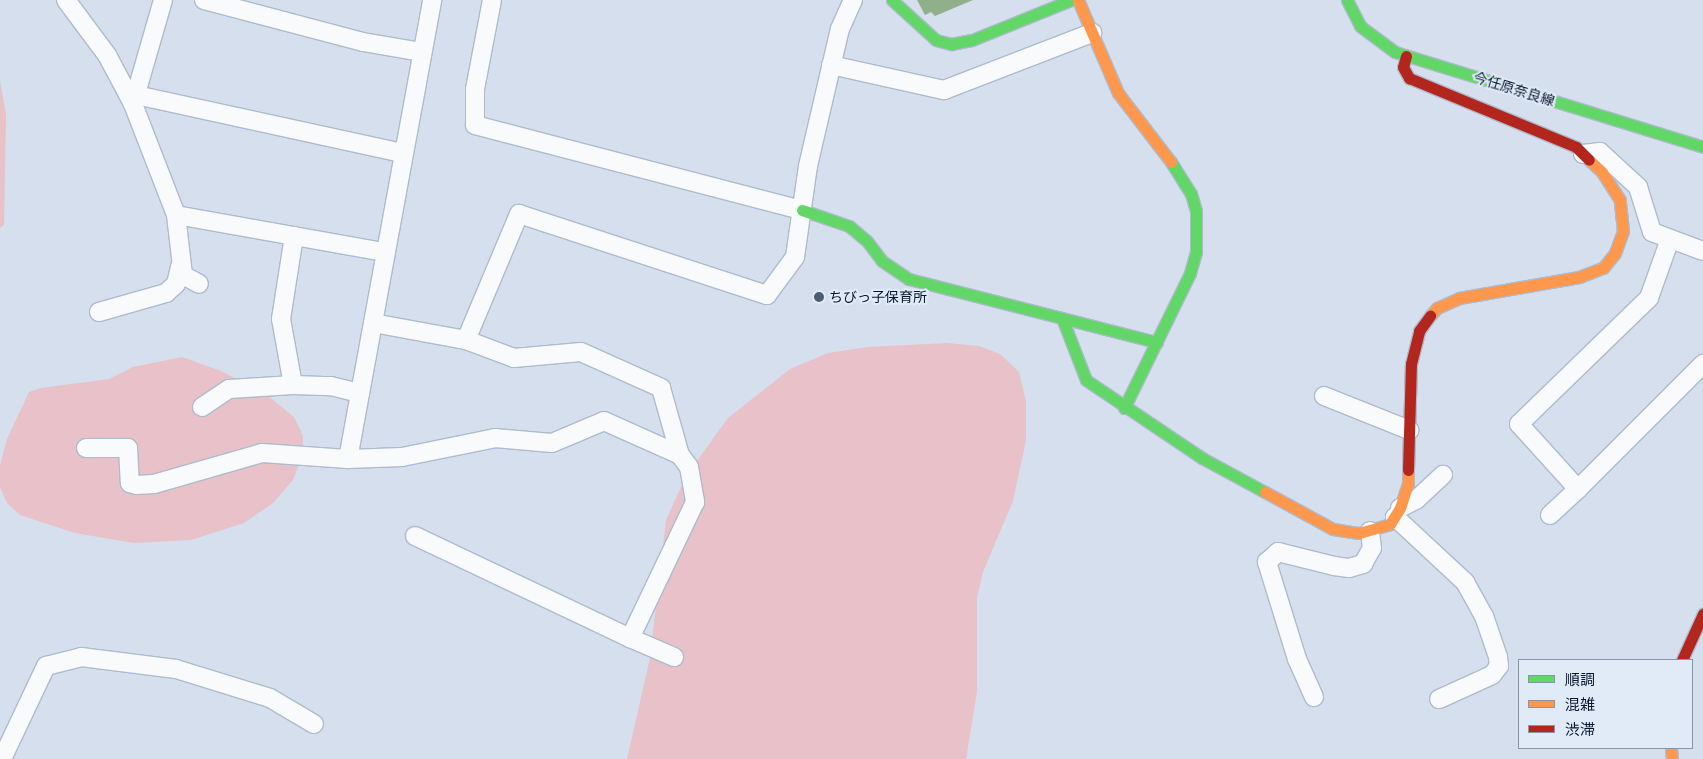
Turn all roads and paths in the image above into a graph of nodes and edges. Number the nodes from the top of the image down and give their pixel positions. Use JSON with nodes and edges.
{"nodes":[{"id":1,"x":66,"y":0,"type":"edge"},
{"id":2,"x":163,"y":0,"type":"edge"},
{"id":3,"x":204,"y":0,"type":"edge"},
{"id":4,"x":432,"y":0,"type":"edge"},
{"id":5,"x":492,"y":0,"type":"edge"},
{"id":6,"x":853,"y":0,"type":"edge"},
{"id":7,"x":892,"y":0,"type":"edge"},
{"id":8,"x":1071,"y":0,"type":"edge"},
{"id":9,"x":1078,"y":0,"type":"edge"},
{"id":10,"x":1347,"y":0,"type":"edge"},
{"id":11,"x":1092,"y":33,"type":"junction"},
{"id":12,"x":422,"y":52,"type":"junction"},
{"id":13,"x":1406,"y":56,"type":"junction"},
{"id":14,"x":831,"y":66,"type":"junction"},
{"id":15,"x":135,"y":100,"type":"junction"},
{"id":16,"x":1703,"y":147,"type":"edge"},
{"id":17,"x":403,"y":153,"type":"junction"},
{"id":18,"x":1583,"y":154,"type":"junction"},
{"id":19,"x":802,"y":210,"type":"junction"},
{"id":20,"x":176,"y":215,"type":"junction"},
{"id":21,"x":294,"y":236,"type":"junction"},
{"id":22,"x":1670,"y":239,"type":"junction"},
{"id":23,"x":1703,"y":251,"type":"edge"},
{"id":24,"x":384,"y":252,"type":"junction"},
{"id":25,"x":180,"y":266,"type":"junction"},
{"id":26,"x":199,"y":284,"type":"dead end"},
{"id":27,"x":99,"y":312,"type":"dead end"},
{"id":28,"x":1062,"y":318,"type":"junction"},
{"id":29,"x":373,"y":323,"type":"junction"},
{"id":30,"x":466,"y":340,"type":"junction"},
{"id":31,"x":1157,"y":342,"type":"junction"},
{"id":32,"x":1703,"y":364,"type":"edge"},
{"id":33,"x":293,"y":385,"type":"junction"},
{"id":34,"x":360,"y":393,"type":"junction"},
{"id":35,"x":1324,"y":396,"type":"dead end"},
{"id":36,"x":202,"y":407,"type":"dead end"},
{"id":37,"x":1124,"y":408,"type":"junction"},
{"id":38,"x":1409,"y":430,"type":"junction"},
{"id":39,"x":86,"y":448,"type":"dead end"},
{"id":40,"x":680,"y":455,"type":"junction"},
{"id":41,"x":348,"y":459,"type":"junction"},
{"id":42,"x":1443,"y":476,"type":"dead end"},
{"id":43,"x":1578,"y":489,"type":"junction"},
{"id":44,"x":1397,"y":512,"type":"junction"},
{"id":45,"x":1550,"y":515,"type":"dead end"},
{"id":46,"x":1370,"y":531,"type":"junction"},
{"id":47,"x":415,"y":536,"type":"dead end"},
{"id":48,"x":1703,"y":614,"type":"edge"},
{"id":49,"x":630,"y":638,"type":"junction"},
{"id":50,"x":674,"y":657,"type":"dead end"},
{"id":51,"x":1682,"y":659,"type":"edge"},
{"id":52,"x":1314,"y":697,"type":"dead end"},
{"id":53,"x":1439,"y":699,"type":"dead end"},
{"id":54,"x":314,"y":724,"type":"dead end"},
{"id":55,"x":2,"y":759,"type":"edge"}],
"edges":[{"from":1,"to":15,"type":"street"},
{"from":2,"to":15,"type":"street"},
{"from":3,"to":12,"type":"street"},
{"from":4,"to":12,"type":"street"},
{"from":5,"to":19,"type":"street"},
{"from":6,"to":14,"type":"street"},
{"from":7,"to":8,"type":"street"},
{"from":9,"to":11,"type":"street"},
{"from":10,"to":13,"type":"street","name":"今任原奈良線"},
{"from":11,"to":14,"type":"street"},
{"from":11,"to":31,"type":"street"},
{"from":12,"to":17,"type":"street"},
{"from":13,"to":16,"type":"street","name":"今任原奈良線"},
{"from":13,"to":18,"type":"street"},
{"from":14,"to":19,"type":"street"},
{"from":15,"to":17,"type":"street"},
{"from":15,"to":20,"type":"street"},
{"from":17,"to":24,"type":"street"},
{"from":18,"to":22,"type":"street"},
{"from":18,"to":38,"type":"street"},
{"from":19,"to":28,"type":"street"},
{"from":19,"to":30,"type":"street"},
{"from":20,"to":21,"type":"street"},
{"from":20,"to":25,"type":"street"},
{"from":21,"to":24,"type":"street"},
{"from":21,"to":33,"type":"street"},
{"from":22,"to":23,"type":"street"},
{"from":22,"to":43,"type":"street"},
{"from":24,"to":29,"type":"street"},
{"from":25,"to":26,"type":"street"},
{"from":25,"to":27,"type":"street"},
{"from":28,"to":31,"type":"street"},
{"from":28,"to":37,"type":"street"},
{"from":29,"to":30,"type":"street"},
{"from":29,"to":34,"type":"street"},
{"from":30,"to":40,"type":"street"},
{"from":31,"to":37,"type":"street"},
{"from":32,"to":43,"type":"street"},
{"from":33,"to":34,"type":"street"},
{"from":33,"to":36,"type":"street"},
{"from":34,"to":41,"type":"street"},
{"from":35,"to":38,"type":"street"},
{"from":37,"to":46,"type":"street"},
{"from":38,"to":44,"type":"street"},
{"from":39,"to":41,"type":"street"},
{"from":40,"to":41,"type":"street"},
{"from":40,"to":49,"type":"street"},
{"from":42,"to":44,"type":"street"},
{"from":43,"to":45,"type":"street"},
{"from":44,"to":46,"type":"street"},
{"from":44,"to":53,"type":"street"},
{"from":46,"to":52,"type":"street"},
{"from":47,"to":49,"type":"street"},
{"from":48,"to":51,"type":"street"},
{"from":49,"to":50,"type":"street"},
{"from":54,"to":55,"type":"street"}]}
